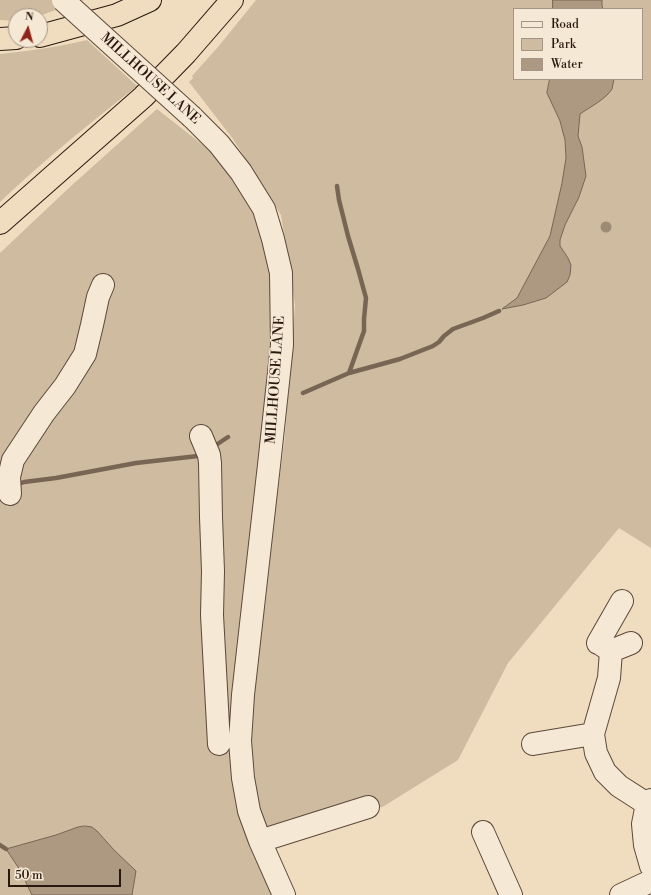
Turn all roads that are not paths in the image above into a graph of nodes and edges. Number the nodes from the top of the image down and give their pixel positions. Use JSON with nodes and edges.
{"nodes":[{"id":1,"x":62,"y":0,"type":"edge"},
{"id":2,"x":150,"y":0,"type":"edge"},
{"id":3,"x":232,"y":0,"type":"edge"},
{"id":4,"x":48,"y":34,"type":"edge"},
{"id":5,"x":0,"y":223,"type":"edge"},
{"id":6,"x":102,"y":285,"type":"dead end"},
{"id":7,"x":205,"y":445,"type":"dead end"},
{"id":8,"x":10,"y":489,"type":"dead end"},
{"id":9,"x":622,"y":601,"type":"dead end"},
{"id":10,"x":631,"y":643,"type":"dead end"},
{"id":11,"x":601,"y":645,"type":"junction"},
{"id":12,"x":593,"y":734,"type":"junction"},
{"id":13,"x":219,"y":744,"type":"dead end"},
{"id":14,"x":533,"y":744,"type":"dead end"},
{"id":15,"x":649,"y":802,"type":"edge"},
{"id":16,"x":368,"y":807,"type":"dead end"},
{"id":17,"x":483,"y":832,"type":"dead end"},
{"id":18,"x":260,"y":841,"type":"junction"},
{"id":19,"x":651,"y":866,"type":"edge"},
{"id":20,"x":651,"y":881,"type":"edge"},
{"id":21,"x":284,"y":895,"type":"edge"},
{"id":22,"x":511,"y":895,"type":"edge"},
{"id":23,"x":621,"y":895,"type":"edge"}],
"edges":[{"from":1,"to":18,"type":"street","name":"MILLHOUSE LANE","bridge":true},
{"from":2,"to":4,"type":"highway"},
{"from":3,"to":5,"type":"highway"},
{"from":6,"to":8,"type":"street"},
{"from":7,"to":13,"type":"street"},
{"from":9,"to":11,"type":"street"},
{"from":10,"to":11,"type":"street"},
{"from":11,"to":12,"type":"street"},
{"from":12,"to":14,"type":"street"},
{"from":12,"to":15,"type":"street"},
{"from":15,"to":19,"type":"street"},
{"from":16,"to":18,"type":"street"},
{"from":17,"to":22,"type":"street"},
{"from":18,"to":21,"type":"street","name":"MILLHOUSE LANE"},
{"from":20,"to":23,"type":"street"}]}
